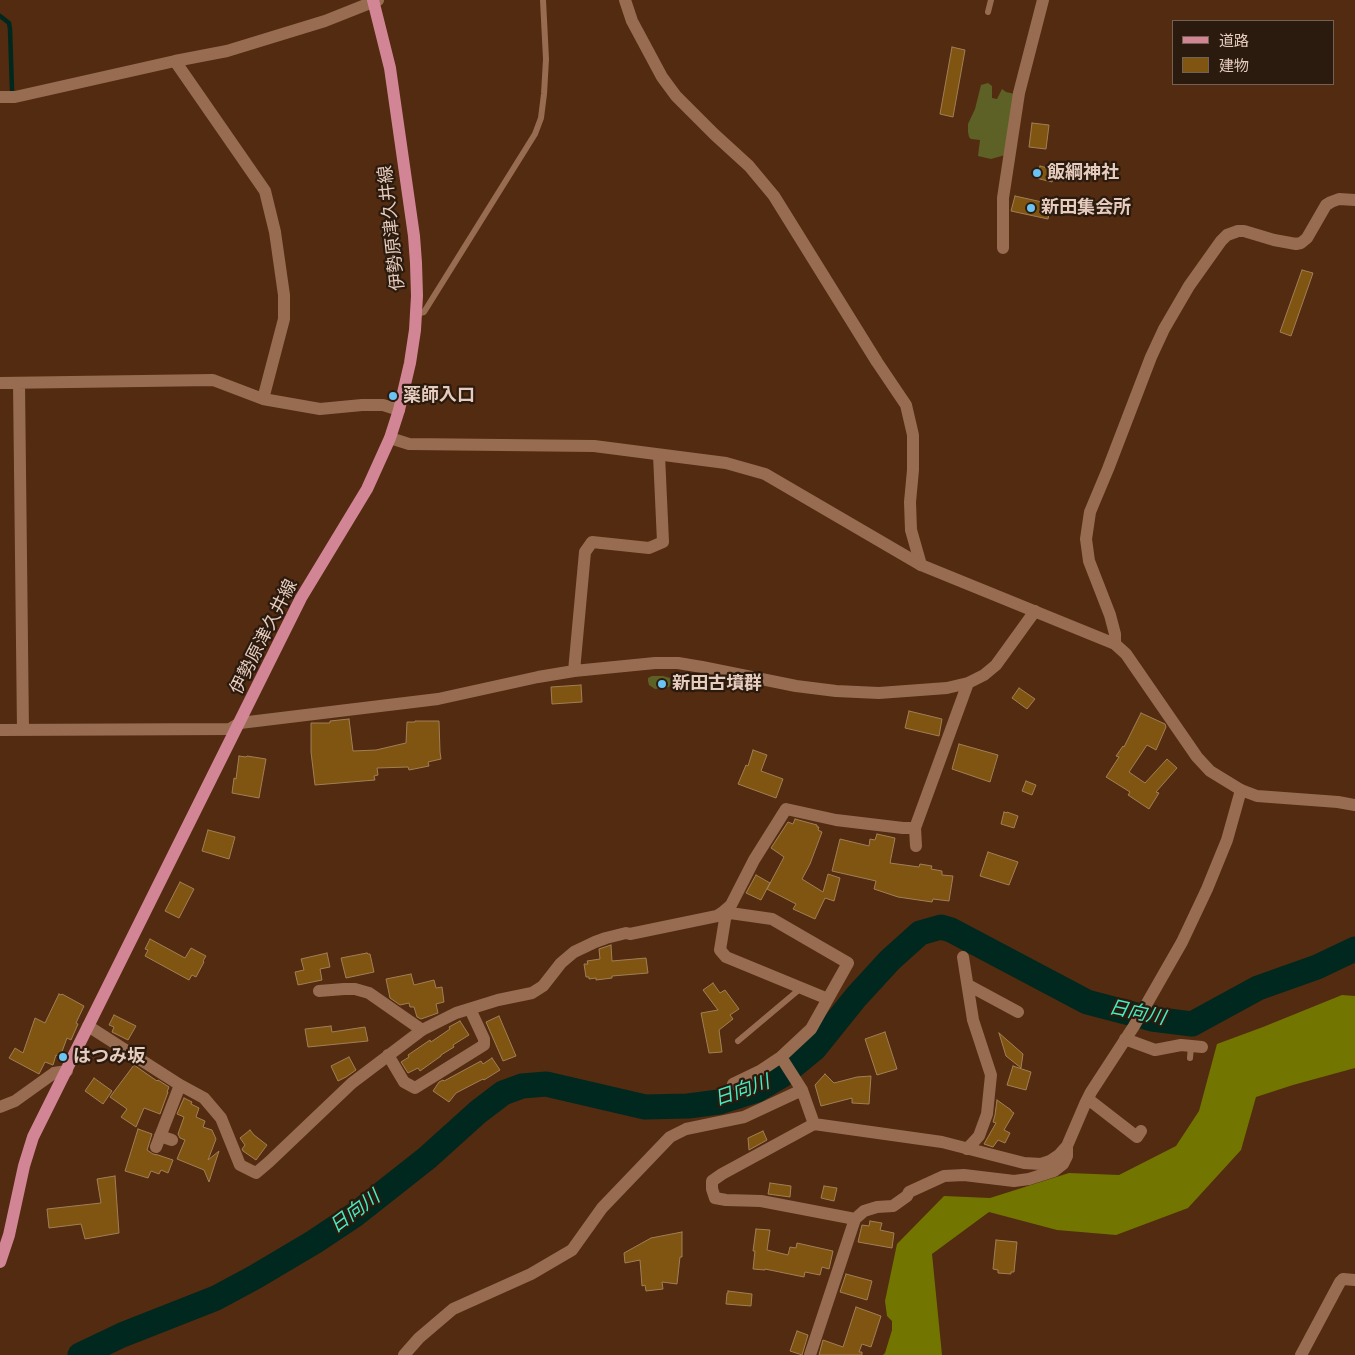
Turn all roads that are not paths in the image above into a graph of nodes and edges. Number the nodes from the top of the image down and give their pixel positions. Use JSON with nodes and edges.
{"nodes":[{"id":1,"x":542,"y":0,"type":"edge"},
{"id":2,"x":625,"y":0,"type":"edge"},
{"id":3,"x":991,"y":0,"type":"edge"},
{"id":4,"x":1043,"y":0,"type":"edge"},
{"id":5,"x":375,"y":1,"type":"edge"},
{"id":6,"x":988,"y":12,"type":"dead end"},
{"id":7,"x":175,"y":61,"type":"junction"},
{"id":8,"x":0,"y":97,"type":"edge"},
{"id":9,"x":1355,"y":200,"type":"edge"},
{"id":10,"x":1003,"y":248,"type":"dead end"},
{"id":11,"x":416,"y":314,"type":"junction"},
{"id":12,"x":0,"y":383,"type":"edge"},
{"id":13,"x":19,"y":383,"type":"junction"},
{"id":14,"x":263,"y":399,"type":"junction"},
{"id":15,"x":399,"y":410,"type":"junction"},
{"id":16,"x":390,"y":438,"type":"junction"},
{"id":17,"x":659,"y":455,"type":"junction"},
{"id":18,"x":921,"y":565,"type":"junction"},
{"id":19,"x":1035,"y":611,"type":"junction"},
{"id":20,"x":1115,"y":644,"type":"junction"},
{"id":21,"x":574,"y":671,"type":"junction"},
{"id":22,"x":968,"y":683,"type":"junction"},
{"id":23,"x":240,"y":723,"type":"junction"},
{"id":24,"x":0,"y":730,"type":"edge"},
{"id":25,"x":23,"y":730,"type":"junction"},
{"id":26,"x":1241,"y":790,"type":"junction"},
{"id":27,"x":1355,"y":805,"type":"edge"},
{"id":28,"x":915,"y":828,"type":"junction"},
{"id":29,"x":916,"y":846,"type":"dead end"},
{"id":30,"x":724,"y":912,"type":"junction"},
{"id":31,"x":963,"y":957,"type":"dead end"},
{"id":32,"x":968,"y":984,"type":"junction"},
{"id":33,"x":801,"y":988,"type":"junction"},
{"id":34,"x":319,"y":991,"type":"dead end"},
{"id":35,"x":828,"y":999,"type":"junction"},
{"id":36,"x":470,"y":1009,"type":"junction"},
{"id":37,"x":1018,"y":1012,"type":"dead end"},
{"id":38,"x":88,"y":1026,"type":"junction"},
{"id":39,"x":422,"y":1030,"type":"junction"},
{"id":40,"x":1125,"y":1039,"type":"junction"},
{"id":41,"x":738,"y":1041,"type":"dead end"},
{"id":42,"x":1194,"y":1050,"type":"dead end"},
{"id":43,"x":388,"y":1055,"type":"junction"},
{"id":44,"x":782,"y":1059,"type":"junction"},
{"id":45,"x":67,"y":1071,"type":"junction"},
{"id":46,"x":733,"y":1084,"type":"dead end"},
{"id":47,"x":180,"y":1085,"type":"junction"},
{"id":48,"x":800,"y":1088,"type":"junction"},
{"id":49,"x":1088,"y":1099,"type":"junction"},
{"id":50,"x":0,"y":1107,"type":"edge"},
{"id":51,"x":814,"y":1124,"type":"junction"},
{"id":52,"x":1141,"y":1131,"type":"dead end"},
{"id":53,"x":163,"y":1141,"type":"dead end"},
{"id":54,"x":1067,"y":1146,"type":"junction"},
{"id":55,"x":967,"y":1149,"type":"junction"},
{"id":56,"x":855,"y":1219,"type":"junction"},
{"id":57,"x":0,"y":1262,"type":"edge"},
{"id":58,"x":1355,"y":1280,"type":"edge"},
{"id":59,"x":404,"y":1355,"type":"edge"},
{"id":60,"x":810,"y":1355,"type":"edge"},
{"id":61,"x":1302,"y":1355,"type":"edge"}],
"edges":[{"from":1,"to":11,"type":"lane"},
{"from":2,"to":18,"type":"street"},
{"from":3,"to":6,"type":"lane"},
{"from":4,"to":10,"type":"street"},
{"from":5,"to":7,"type":"street"},
{"from":5,"to":11,"type":"main road","name":"伊勢原津久井線"},
{"from":7,"to":8,"type":"street"},
{"from":7,"to":14,"type":"street"},
{"from":9,"to":20,"type":"street"},
{"from":11,"to":15,"type":"main road","name":"伊勢原津久井線"},
{"from":12,"to":13,"type":"street"},
{"from":13,"to":14,"type":"street"},
{"from":13,"to":25,"type":"street"},
{"from":14,"to":15,"type":"street"},
{"from":15,"to":16,"type":"main road","name":"伊勢原津久井線"},
{"from":16,"to":17,"type":"street"},
{"from":16,"to":23,"type":"main road","name":"伊勢原津久井線"},
{"from":17,"to":18,"type":"street"},
{"from":17,"to":21,"type":"street"},
{"from":18,"to":19,"type":"street"},
{"from":19,"to":20,"type":"street"},
{"from":19,"to":22,"type":"street"},
{"from":20,"to":26,"type":"street"},
{"from":21,"to":22,"type":"street"},
{"from":21,"to":23,"type":"street"},
{"from":22,"to":28,"type":"street"},
{"from":23,"to":25,"type":"street"},
{"from":23,"to":38,"type":"main road","name":"伊勢原津久井線"},
{"from":24,"to":25,"type":"street"},
{"from":26,"to":27,"type":"street"},
{"from":26,"to":40,"type":"street"},
{"from":28,"to":29,"type":"street"},
{"from":28,"to":30,"type":"street"},
{"from":30,"to":33,"type":"street"},
{"from":30,"to":35,"type":"street"},
{"from":30,"to":36,"type":"street"},
{"from":31,"to":32,"type":"street"},
{"from":32,"to":37,"type":"street"},
{"from":32,"to":55,"type":"street"},
{"from":33,"to":35,"type":"street"},
{"from":33,"to":41,"type":"lane"},
{"from":34,"to":39,"type":"street"},
{"from":35,"to":44,"type":"street"},
{"from":36,"to":39,"type":"street"},
{"from":36,"to":43,"type":"street"},
{"from":38,"to":45,"type":"main road","name":"伊勢原津久井線"},
{"from":38,"to":47,"type":"street"},
{"from":39,"to":43,"type":"street"},
{"from":40,"to":42,"type":"street"},
{"from":40,"to":49,"type":"street"},
{"from":43,"to":47,"type":"street"},
{"from":44,"to":46,"type":"street"},
{"from":44,"to":48,"type":"street"},
{"from":45,"to":50,"type":"street"},
{"from":45,"to":57,"type":"main road","name":"伊勢原津久井線"},
{"from":47,"to":53,"type":"street"},
{"from":48,"to":51,"type":"street"},
{"from":48,"to":59,"type":"street"},
{"from":49,"to":52,"type":"street"},
{"from":49,"to":54,"type":"street"},
{"from":51,"to":55,"type":"street"},
{"from":51,"to":56,"type":"street"},
{"from":54,"to":55,"type":"street"},
{"from":54,"to":56,"type":"street"},
{"from":56,"to":60,"type":"street"},
{"from":58,"to":61,"type":"street"}]}
